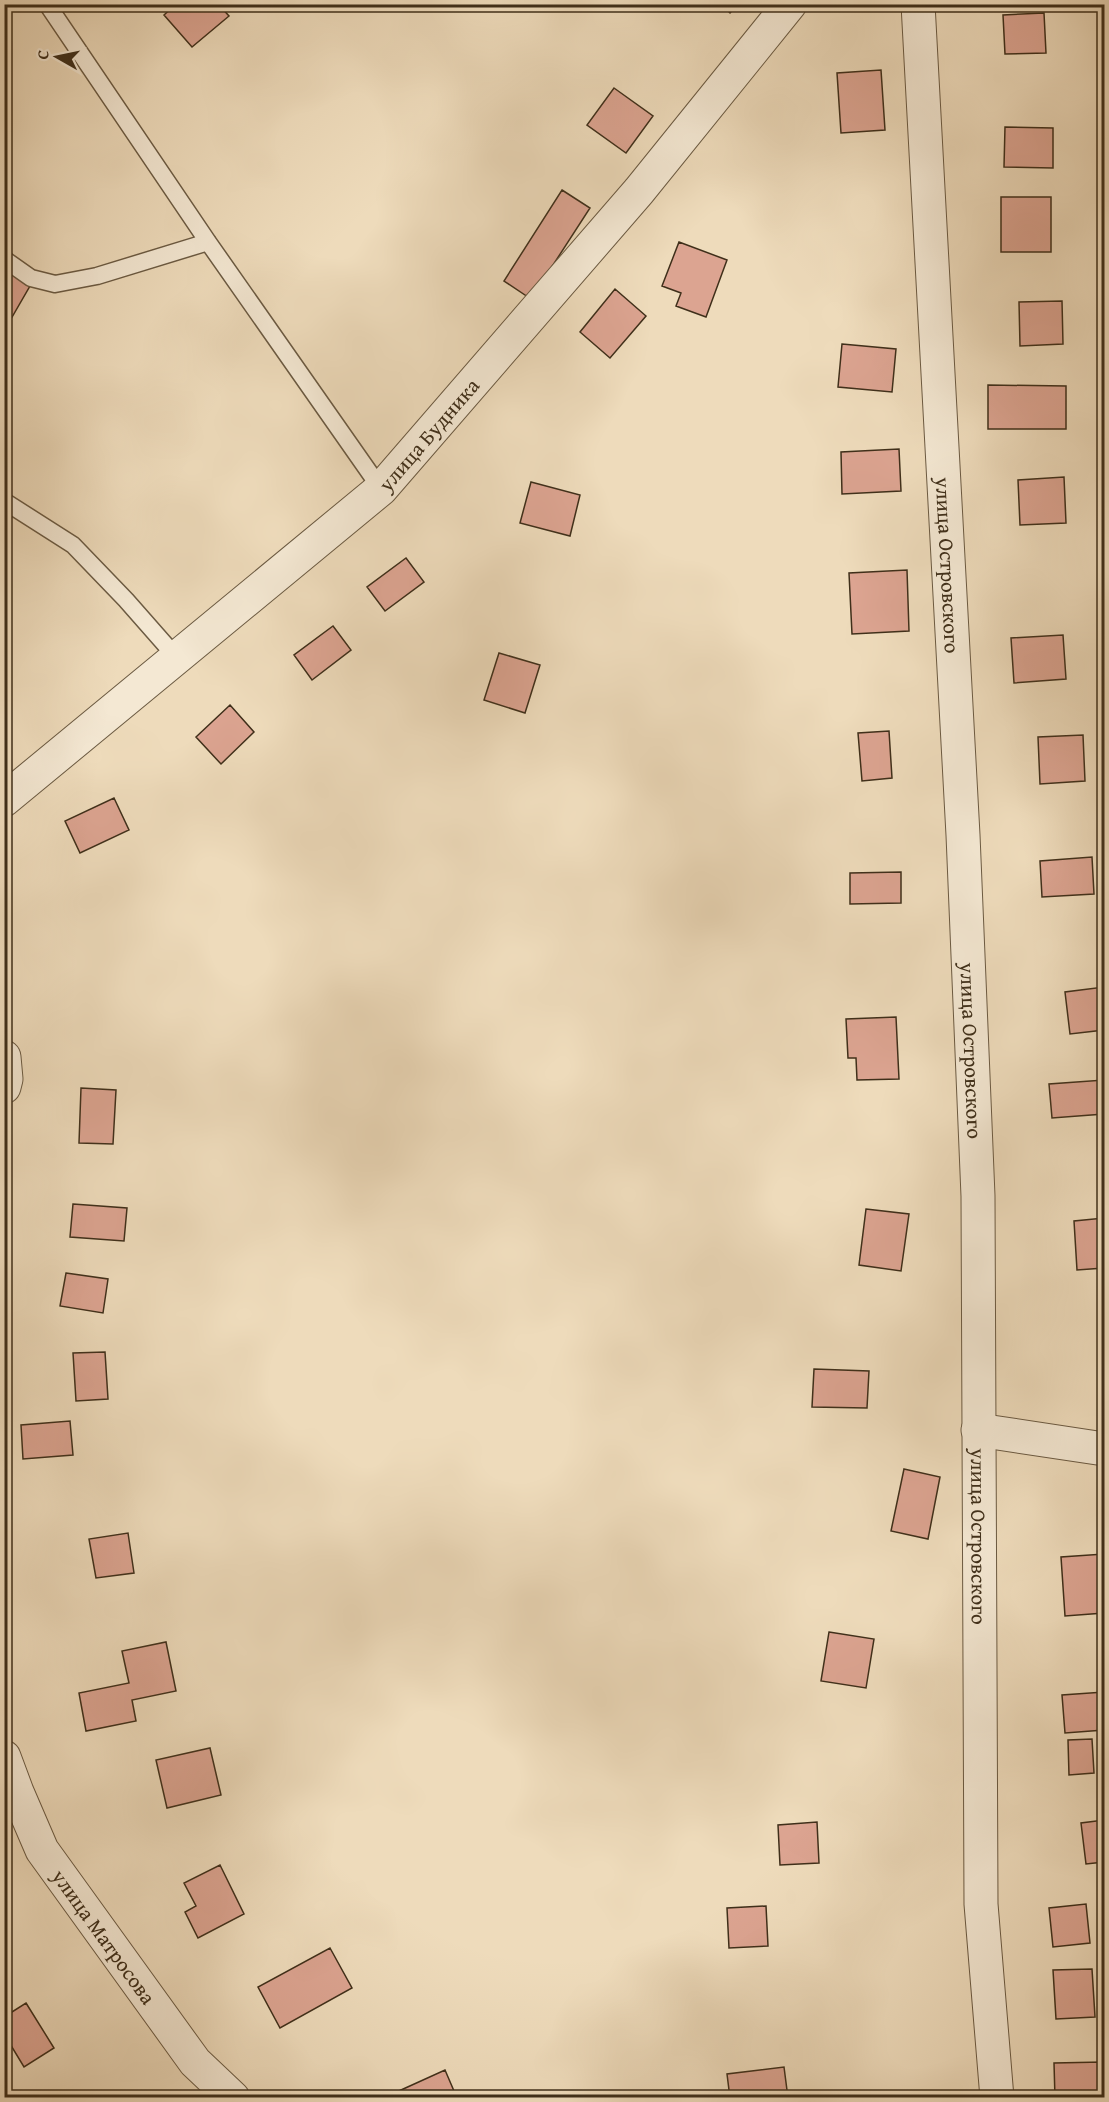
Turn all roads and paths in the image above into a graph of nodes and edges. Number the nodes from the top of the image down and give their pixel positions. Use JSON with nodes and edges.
{"nodes":[{"id":1,"x":47,"y":4,"type":"edge"},
{"id":2,"x":790,"y":4,"type":"edge"},
{"id":3,"x":918,"y":4,"type":"edge"},
{"id":4,"x":208,"y":242,"type":"junction"},
{"id":5,"x":4,"y":259,"type":"edge"},
{"id":6,"x":381,"y":489,"type":"junction"},
{"id":7,"x":4,"y":501,"type":"edge"},
{"id":8,"x":177,"y":658,"type":"junction"},
{"id":9,"x":4,"y":800,"type":"edge"},
{"id":10,"x":4,"y":1057,"type":"edge"},
{"id":11,"x":4,"y":1087,"type":"edge"},
{"id":12,"x":978,"y":1430,"type":"junction"},
{"id":13,"x":1104,"y":1449,"type":"edge"},
{"id":14,"x":4,"y":1757,"type":"edge"},
{"id":15,"x":233,"y":2097,"type":"edge"},
{"id":16,"x":997,"y":2097,"type":"edge"}],
"edges":[{"from":1,"to":4,"type":"lane"},
{"from":2,"to":6,"type":"street","name":"улица Будника"},
{"from":3,"to":12,"type":"street","name":"улица Островского"},
{"from":4,"to":5,"type":"lane"},
{"from":4,"to":6,"type":"lane"},
{"from":6,"to":8,"type":"street","name":"улица Будника"},
{"from":7,"to":8,"type":"lane"},
{"from":8,"to":9,"type":"street","name":"улица Будника"},
{"from":10,"to":11,"type":"street"},
{"from":12,"to":13,"type":"street"},
{"from":12,"to":16,"type":"street","name":"улица Островского"},
{"from":14,"to":15,"type":"street","name":"улица Матросова"}]}
